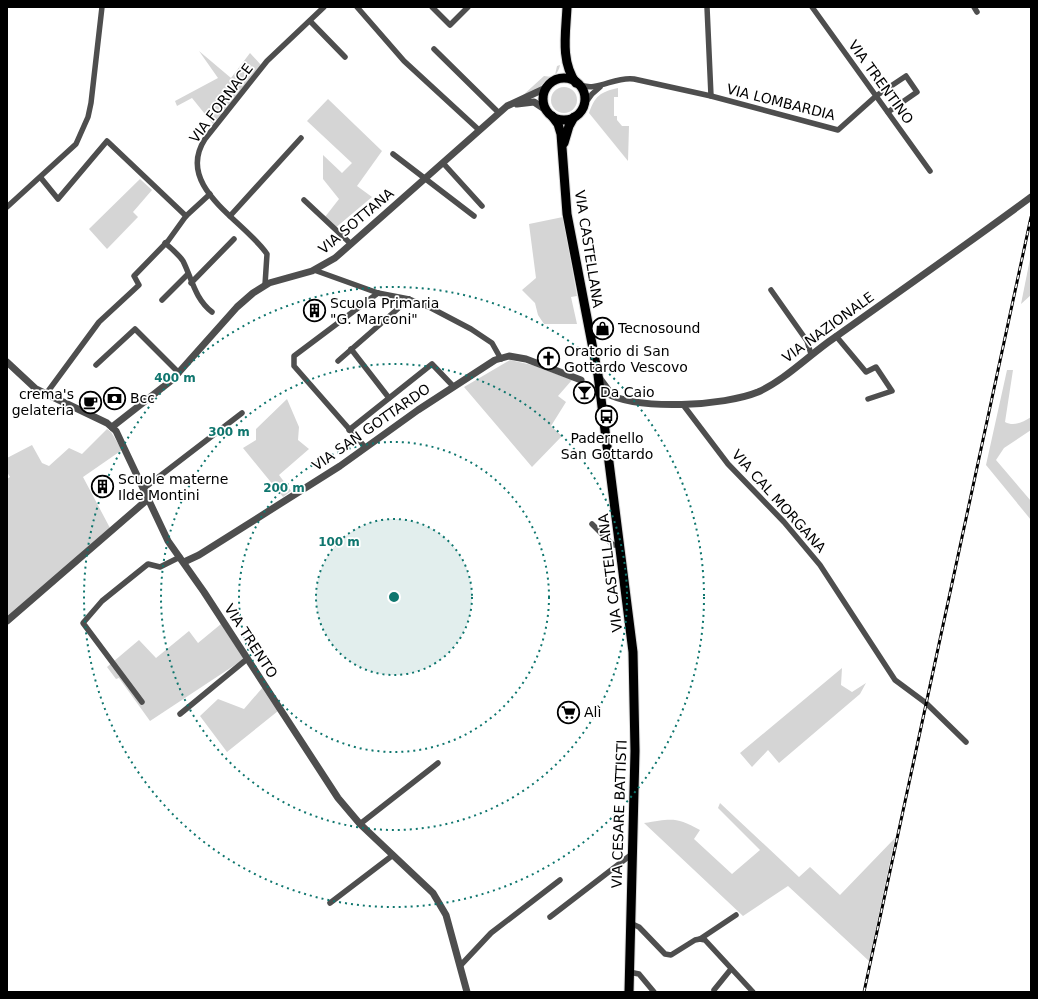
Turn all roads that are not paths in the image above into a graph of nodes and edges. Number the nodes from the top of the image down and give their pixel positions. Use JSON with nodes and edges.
{"nodes":[{"id":1,"x":102,"y":7,"type":"edge"},
{"id":2,"x":324,"y":7,"type":"edge"},
{"id":3,"x":357,"y":7,"type":"edge"},
{"id":4,"x":432,"y":7,"type":"edge"},
{"id":5,"x":468,"y":7,"type":"edge"},
{"id":6,"x":567,"y":7,"type":"edge"},
{"id":7,"x":707,"y":7,"type":"edge"},
{"id":8,"x":812,"y":7,"type":"edge"},
{"id":9,"x":310,"y":21,"type":"junction"},
{"id":10,"x":434,"y":49,"type":"dead end"},
{"id":11,"x":566,"y":52,"type":"junction"},
{"id":12,"x":345,"y":57,"type":"dead end"},
{"id":13,"x":577,"y":83,"type":"junction"},
{"id":14,"x":605,"y":84,"type":"junction"},
{"id":15,"x":549,"y":85,"type":"junction"},
{"id":16,"x":710,"y":96,"type":"junction"},
{"id":17,"x":876,"y":96,"type":"junction"},
{"id":18,"x":584,"y":105,"type":"junction"},
{"id":19,"x":500,"y":112,"type":"junction"},
{"id":20,"x":888,"y":112,"type":"junction"},
{"id":21,"x":549,"y":113,"type":"junction"},
{"id":22,"x":574,"y":117,"type":"junction"},
{"id":23,"x":479,"y":130,"type":"junction"},
{"id":24,"x":302,"y":138,"type":"dead end"},
{"id":25,"x":563,"y":150,"type":"junction"},
{"id":26,"x":393,"y":154,"type":"dead end"},
{"id":27,"x":443,"y":163,"type":"junction"},
{"id":28,"x":930,"y":172,"type":"dead end"},
{"id":29,"x":41,"y":178,"type":"junction"},
{"id":30,"x":425,"y":179,"type":"junction"},
{"id":31,"x":210,"y":194,"type":"junction"},
{"id":32,"x":1031,"y":197,"type":"edge"},
{"id":33,"x":304,"y":200,"type":"dead end"},
{"id":34,"x":482,"y":206,"type":"dead end"},
{"id":35,"x":7,"y":207,"type":"edge"},
{"id":36,"x":186,"y":216,"type":"junction"},
{"id":37,"x":230,"y":216,"type":"junction"},
{"id":38,"x":474,"y":216,"type":"dead end"},
{"id":39,"x":234,"y":239,"type":"dead end"},
{"id":40,"x":165,"y":243,"type":"junction"},
{"id":41,"x":351,"y":244,"type":"junction"},
{"id":42,"x":314,"y":270,"type":"junction"},
{"id":43,"x":188,"y":275,"type":"junction"},
{"id":44,"x":191,"y":283,"type":"junction"},
{"id":45,"x":265,"y":285,"type":"junction"},
{"id":46,"x":771,"y":290,"type":"dead end"},
{"id":47,"x":378,"y":293,"type":"junction"},
{"id":48,"x":162,"y":300,"type":"dead end"},
{"id":49,"x":409,"y":300,"type":"junction"},
{"id":50,"x":212,"y":312,"type":"dead end"},
{"id":51,"x":836,"y":336,"type":"junction"},
{"id":52,"x":351,"y":349,"type":"junction"},
{"id":53,"x":811,"y":354,"type":"junction"},
{"id":54,"x":501,"y":359,"type":"junction"},
{"id":55,"x":338,"y":361,"type":"dead end"},
{"id":56,"x":7,"y":362,"type":"edge"},
{"id":57,"x":96,"y":365,"type":"dead end"},
{"id":58,"x":179,"y":373,"type":"junction"},
{"id":59,"x":598,"y":375,"type":"junction"},
{"id":60,"x":581,"y":380,"type":"dead end"},
{"id":61,"x":453,"y":386,"type":"junction"},
{"id":62,"x":46,"y":394,"type":"junction"},
{"id":63,"x":600,"y":394,"type":"junction"},
{"id":64,"x":613,"y":396,"type":"junction"},
{"id":65,"x":389,"y":398,"type":"junction"},
{"id":66,"x":868,"y":399,"type":"dead end"},
{"id":67,"x":678,"y":404,"type":"junction"},
{"id":68,"x":242,"y":413,"type":"dead end"},
{"id":69,"x":112,"y":427,"type":"junction"},
{"id":70,"x":349,"y":430,"type":"junction"},
{"id":71,"x":365,"y":447,"type":"junction"},
{"id":72,"x":143,"y":489,"type":"junction"},
{"id":73,"x":148,"y":499,"type":"junction"},
{"id":74,"x":592,"y":524,"type":"dead end"},
{"id":75,"x":620,"y":545,"type":"junction"},
{"id":76,"x":182,"y":560,"type":"junction"},
{"id":77,"x":7,"y":621,"type":"edge"},
{"id":78,"x":632,"y":638,"type":"joint"},
{"id":79,"x":247,"y":659,"type":"junction"},
{"id":80,"x":142,"y":702,"type":"dead end"},
{"id":81,"x":180,"y":714,"type":"dead end"},
{"id":82,"x":966,"y":742,"type":"dead end"},
{"id":83,"x":438,"y":763,"type":"dead end"},
{"id":84,"x":360,"y":824,"type":"junction"},
{"id":85,"x":632,"y":854,"type":"junction"},
{"id":86,"x":393,"y":855,"type":"junction"},
{"id":87,"x":560,"y":880,"type":"dead end"},
{"id":88,"x":330,"y":903,"type":"dead end"},
{"id":89,"x":736,"y":915,"type":"dead end"},
{"id":90,"x":550,"y":918,"type":"dead end"},
{"id":91,"x":630,"y":923,"type":"junction"},
{"id":92,"x":700,"y":939,"type":"junction"},
{"id":93,"x":460,"y":966,"type":"junction"},
{"id":94,"x":731,"y":969,"type":"junction"},
{"id":95,"x":629,"y":972,"type":"junction"},
{"id":96,"x":714,"y":990,"type":"dead end"},
{"id":97,"x":467,"y":992,"type":"edge"},
{"id":98,"x":629,"y":992,"type":"edge"},
{"id":99,"x":654,"y":992,"type":"edge"},
{"id":100,"x":753,"y":992,"type":"edge"}],
"edges":[{"from":1,"to":29,"type":"street"},
{"from":2,"to":9,"type":"street","name":"VIA FORNACE"},
{"from":3,"to":23,"type":"street"},
{"from":4,"to":5,"type":"street"},
{"from":6,"to":11,"type":"main road"},
{"from":7,"to":16,"type":"street"},
{"from":8,"to":17,"type":"street","name":"VIA TRENTINO"},
{"from":9,"to":12,"type":"street"},
{"from":9,"to":31,"type":"street","name":"VIA FORNACE"},
{"from":10,"to":19,"type":"street"},
{"from":11,"to":13,"type":"main road"},
{"from":11,"to":15,"type":"main road"},
{"from":13,"to":14,"type":"street","name":"VIA LOMBARDIA"},
{"from":13,"to":15,"type":"main road"},
{"from":13,"to":18,"type":"main road"},
{"from":14,"to":16,"type":"street","name":"VIA LOMBARDIA"},
{"from":14,"to":18,"type":"street","name":"VIA LOMBARDIA"},
{"from":15,"to":19,"type":"street","name":"VIA SOTTANA"},
{"from":15,"to":21,"type":"main road"},
{"from":16,"to":17,"type":"street","name":"VIA LOMBARDIA"},
{"from":17,"to":20,"type":"street","name":"VIA TRENTINO"},
{"from":17,"to":20,"type":"street","name":"VIA LOMBARDIA"},
{"from":18,"to":22,"type":"main road"},
{"from":19,"to":21,"type":"street","name":"VIA SOTTANA"},
{"from":19,"to":23,"type":"street","name":"VIA SOTTANA"},
{"from":20,"to":28,"type":"street","name":"VIA TRENTINO"},
{"from":21,"to":22,"type":"main road"},
{"from":21,"to":25,"type":"main road","name":"VIA CASTELLANA"},
{"from":22,"to":25,"type":"main road","name":"VIA CASTELLANA"},
{"from":23,"to":27,"type":"street","name":"VIA SOTTANA"},
{"from":24,"to":37,"type":"street"},
{"from":25,"to":59,"type":"main road","name":"VIA CASTELLANA"},
{"from":26,"to":30,"type":"street"},
{"from":27,"to":30,"type":"street","name":"VIA SOTTANA"},
{"from":27,"to":34,"type":"street"},
{"from":29,"to":35,"type":"street"},
{"from":29,"to":36,"type":"street"},
{"from":30,"to":38,"type":"street"},
{"from":30,"to":41,"type":"street","name":"VIA SOTTANA"},
{"from":31,"to":36,"type":"street"},
{"from":31,"to":37,"type":"street","name":"VIA FORNACE"},
{"from":32,"to":51,"type":"street","name":"VIA NAZIONALE"},
{"from":33,"to":41,"type":"street"},
{"from":36,"to":40,"type":"street"},
{"from":37,"to":45,"type":"street","name":"VIA FORNACE"},
{"from":39,"to":44,"type":"street"},
{"from":40,"to":43,"type":"street"},
{"from":40,"to":62,"type":"street"},
{"from":41,"to":42,"type":"street","name":"VIA SOTTANA"},
{"from":42,"to":45,"type":"street","name":"VIA SOTTANA"},
{"from":42,"to":47,"type":"street"},
{"from":43,"to":44,"type":"street"},
{"from":43,"to":48,"type":"street"},
{"from":44,"to":50,"type":"street"},
{"from":45,"to":58,"type":"street","name":"VIA SOTTANA"},
{"from":46,"to":53,"type":"street"},
{"from":47,"to":49,"type":"street"},
{"from":47,"to":70,"type":"street"},
{"from":49,"to":52,"type":"street"},
{"from":49,"to":54,"type":"street"},
{"from":51,"to":53,"type":"street","name":"VIA NAZIONALE"},
{"from":51,"to":66,"type":"street"},
{"from":52,"to":55,"type":"street"},
{"from":52,"to":65,"type":"street"},
{"from":53,"to":67,"type":"street","name":"VIA NAZIONALE"},
{"from":54,"to":60,"type":"street","name":"VIA SAN GOTTARDO"},
{"from":54,"to":61,"type":"street","name":"VIA SAN GOTTARDO"},
{"from":56,"to":62,"type":"street"},
{"from":57,"to":58,"type":"street"},
{"from":58,"to":69,"type":"street","name":"VIA SOTTANA"},
{"from":59,"to":63,"type":"main road","name":"VIA CASTELLANA"},
{"from":59,"to":64,"type":"street"},
{"from":61,"to":65,"type":"street"},
{"from":61,"to":71,"type":"street","name":"VIA SAN GOTTARDO"},
{"from":62,"to":69,"type":"street"},
{"from":63,"to":64,"type":"street","name":"VIA NAZIONALE"},
{"from":63,"to":75,"type":"main road","name":"VIA CASTELLANA"},
{"from":64,"to":67,"type":"street","name":"VIA NAZIONALE"},
{"from":65,"to":70,"type":"street"},
{"from":67,"to":82,"type":"street","name":"VIA CAL MORGANA"},
{"from":68,"to":72,"type":"street"},
{"from":69,"to":72,"type":"street","name":"VIA TRENTO"},
{"from":70,"to":71,"type":"street"},
{"from":71,"to":76,"type":"street","name":"VIA SAN GOTTARDO"},
{"from":72,"to":73,"type":"street","name":"VIA TRENTO"},
{"from":73,"to":76,"type":"street","name":"VIA TRENTO"},
{"from":73,"to":77,"type":"street"},
{"from":74,"to":75,"type":"street"},
{"from":75,"to":78,"type":"main road","name":"VIA CASTELLANA"},
{"from":76,"to":79,"type":"street","name":"VIA TRENTO"},
{"from":76,"to":80,"type":"street"},
{"from":78,"to":85,"type":"main road","name":"VIA CESARE BATTISTI"},
{"from":79,"to":81,"type":"street"},
{"from":79,"to":84,"type":"street","name":"VIA TRENTO"},
{"from":83,"to":84,"type":"street"},
{"from":84,"to":86,"type":"street","name":"VIA TRENTO"},
{"from":85,"to":90,"type":"street"},
{"from":85,"to":91,"type":"main road","name":"VIA CESARE BATTISTI"},
{"from":86,"to":88,"type":"street"},
{"from":86,"to":93,"type":"street","name":"VIA TRENTO"},
{"from":87,"to":93,"type":"street"},
{"from":89,"to":92,"type":"street"},
{"from":91,"to":92,"type":"street"},
{"from":91,"to":95,"type":"main road","name":"VIA CESARE BATTISTI"},
{"from":92,"to":94,"type":"street"},
{"from":93,"to":97,"type":"street","name":"VIA TRENTO"},
{"from":94,"to":96,"type":"street"},
{"from":94,"to":100,"type":"street"},
{"from":95,"to":98,"type":"main road","name":"VIA CESARE BATTISTI"},
{"from":95,"to":99,"type":"street"}]}
